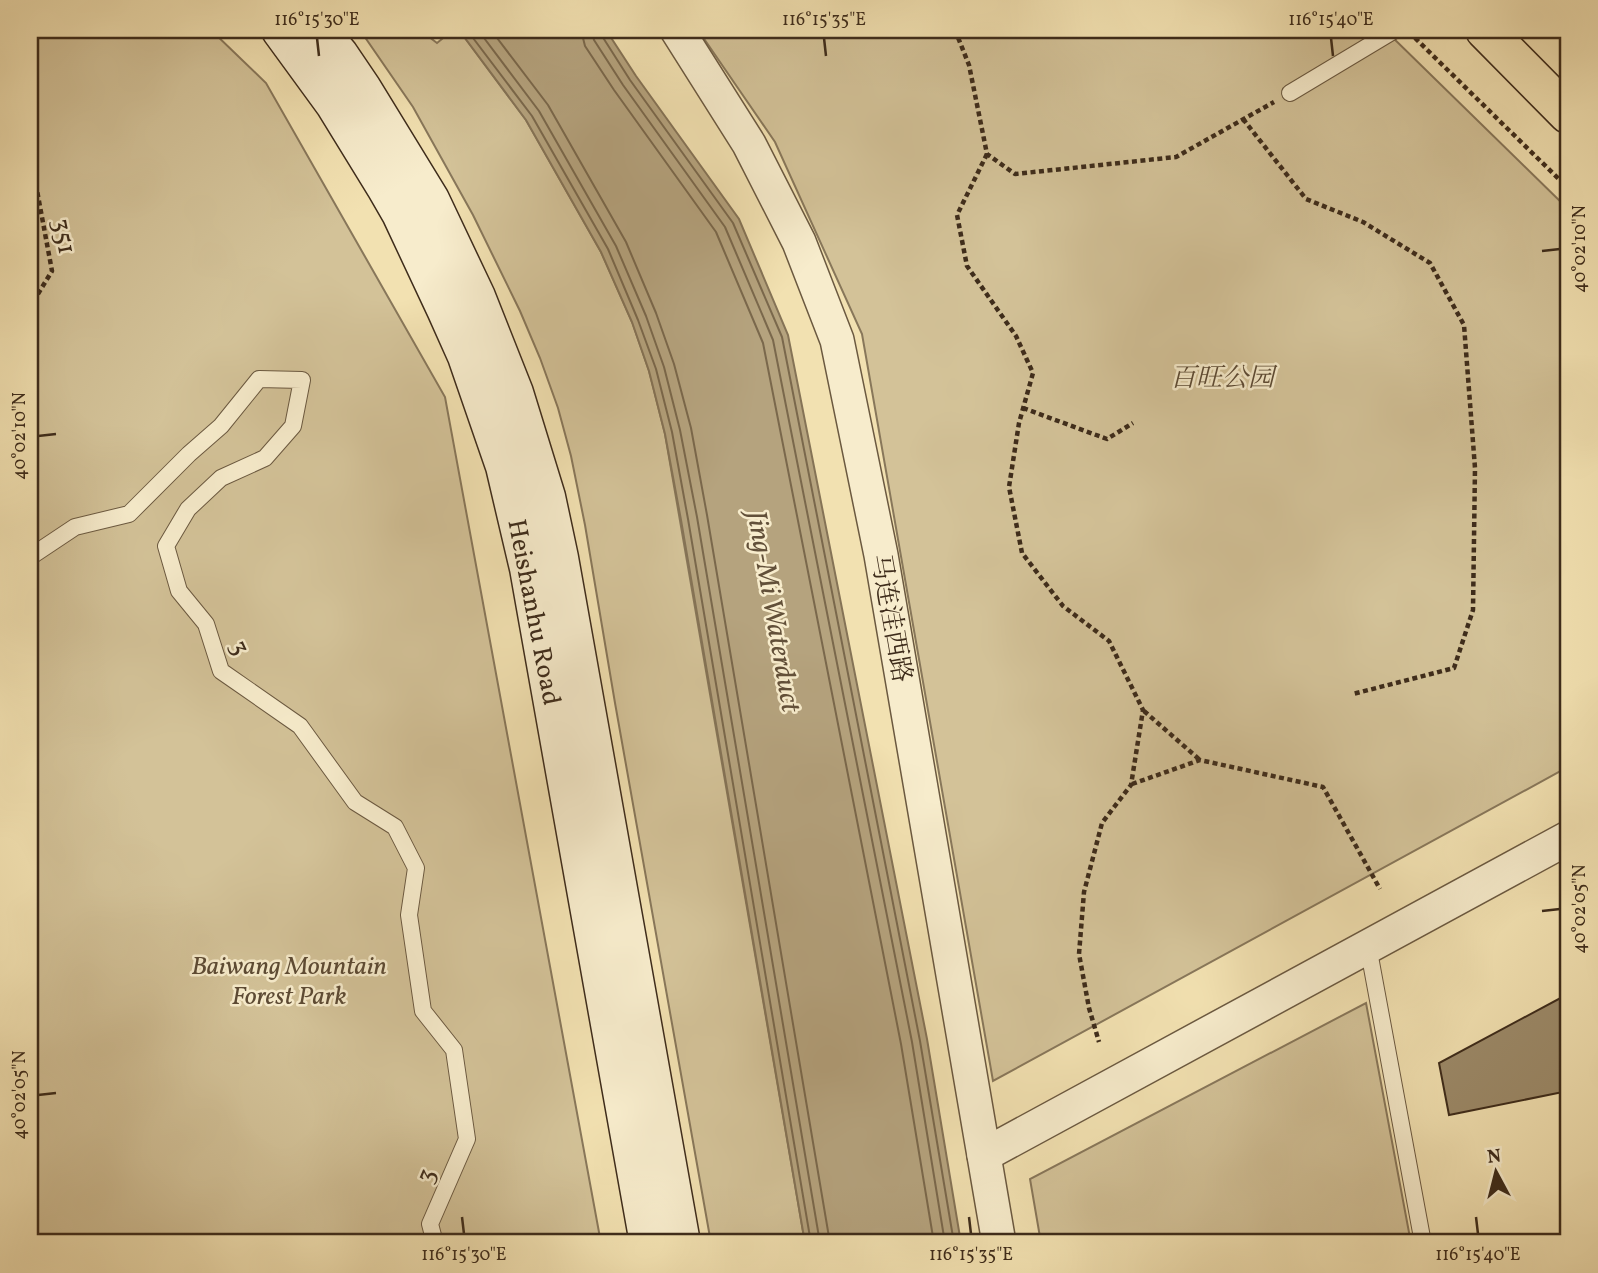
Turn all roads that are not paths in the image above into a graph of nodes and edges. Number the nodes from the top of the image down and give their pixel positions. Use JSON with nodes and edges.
{"nodes":[{"id":1,"x":281,"y":30,"type":"edge"},
{"id":2,"x":318,"y":30,"type":"edge"},
{"id":3,"x":677,"y":30,"type":"edge"},
{"id":4,"x":1395,"y":30,"type":"edge"},
{"id":5,"x":1485,"y":30,"type":"edge"},
{"id":6,"x":1290,"y":93,"type":"road end"},
{"id":7,"x":1568,"y":114,"type":"edge"},
{"id":8,"x":30,"y":557,"type":"edge"},
{"id":9,"x":1568,"y":838,"type":"edge"},
{"id":10,"x":1368,"y":946,"type":"junction"},
{"id":11,"x":984,"y":1155,"type":"junction"},
{"id":12,"x":435,"y":1243,"type":"edge"},
{"id":13,"x":649,"y":1243,"type":"edge"},
{"id":14,"x":681,"y":1243,"type":"edge"},
{"id":15,"x":999,"y":1243,"type":"edge"},
{"id":16,"x":1423,"y":1243,"type":"edge"}],
"edges":[{"from":1,"to":13,"type":"main road","name":"Heishanhu Road"},
{"from":2,"to":14,"type":"main road","name":"Heishanhu Road"},
{"from":3,"to":11,"type":"street","name":"马连洼西路"},
{"from":4,"to":6,"type":"lane"},
{"from":5,"to":7,"type":"main road"},
{"from":8,"to":12,"type":"lane","name":"3","number":"3"},
{"from":9,"to":10,"type":"street"},
{"from":10,"to":11,"type":"street"},
{"from":10,"to":16,"type":"lane"},
{"from":11,"to":15,"type":"street","name":"马连洼西路"}]}
